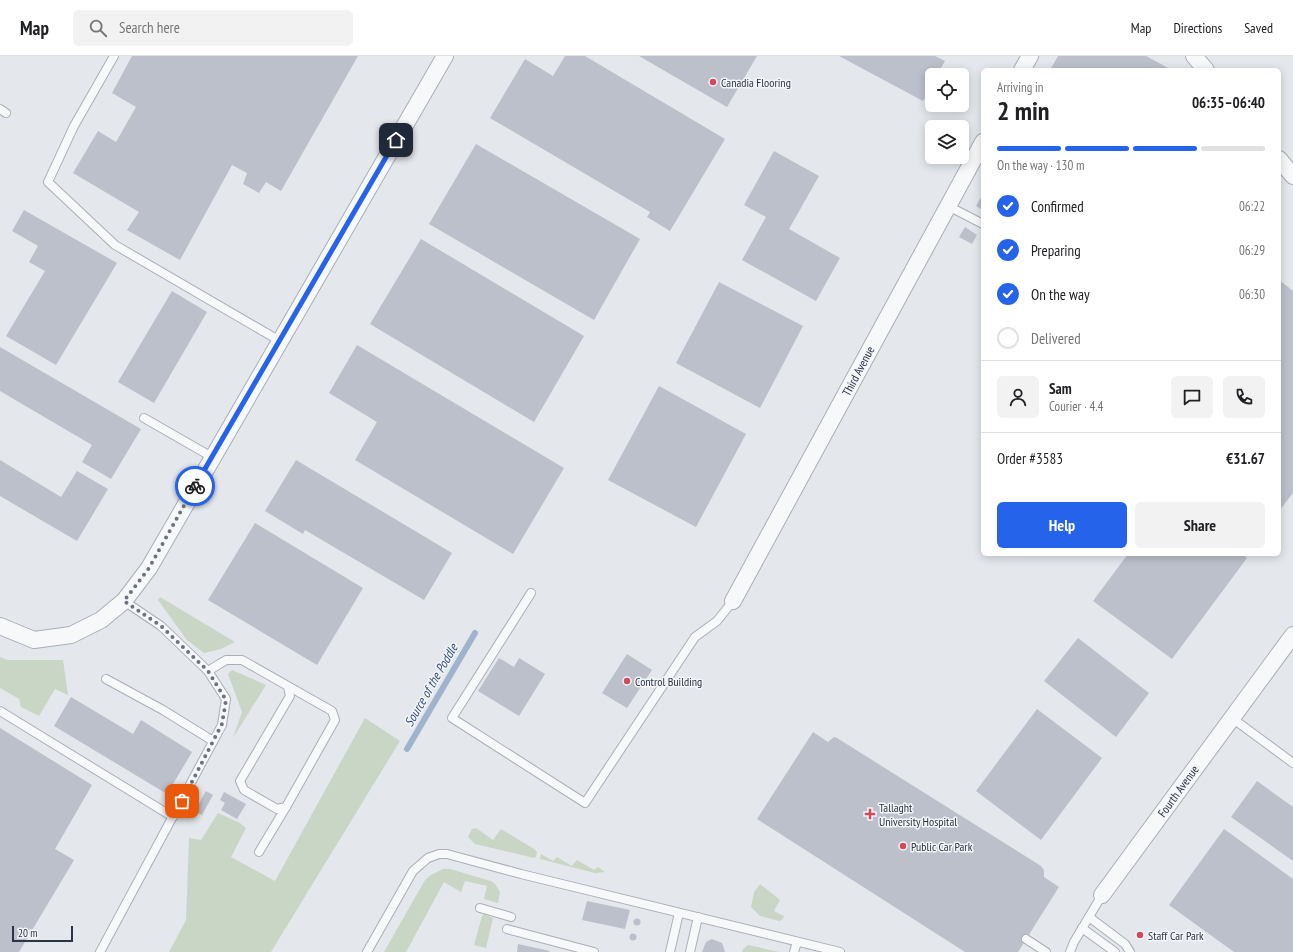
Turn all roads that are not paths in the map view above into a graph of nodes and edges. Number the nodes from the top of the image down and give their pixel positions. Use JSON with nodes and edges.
{"nodes":[{"id":1,"x":114,"y":56,"type":"edge"},
{"id":2,"x":445,"y":56,"type":"edge"},
{"id":3,"x":1030,"y":56,"type":"edge"},
{"id":4,"x":1194,"y":56,"type":"edge"},
{"id":5,"x":1023,"y":68,"type":"edge"},
{"id":6,"x":1204,"y":68,"type":"edge"},
{"id":7,"x":981,"y":146,"type":"edge"},
{"id":8,"x":1281,"y":161,"type":"edge"},
{"id":9,"x":1293,"y":176,"type":"edge"},
{"id":10,"x":948,"y":206,"type":"junction"},
{"id":11,"x":981,"y":223,"type":"edge"},
{"id":12,"x":280,"y":341,"type":"junction"},
{"id":13,"x":144,"y":418,"type":"dead end"},
{"id":14,"x":212,"y":457,"type":"junction"},
{"id":15,"x":530,"y":593,"type":"dead end"},
{"id":16,"x":124,"y":601,"type":"junction"},
{"id":17,"x":733,"y":601,"type":"joint"},
{"id":18,"x":0,"y":626,"type":"edge"},
{"id":19,"x":1293,"y":635,"type":"edge"},
{"id":20,"x":208,"y":671,"type":"junction"},
{"id":21,"x":106,"y":679,"type":"dead end"},
{"id":22,"x":288,"y":687,"type":"junction"},
{"id":23,"x":0,"y":711,"type":"edge"},
{"id":24,"x":1232,"y":718,"type":"junction"},
{"id":25,"x":213,"y":741,"type":"junction"},
{"id":26,"x":1293,"y":763,"type":"edge"},
{"id":27,"x":286,"y":807,"type":"junction"},
{"id":28,"x":173,"y":817,"type":"junction"},
{"id":29,"x":259,"y":852,"type":"dead end"},
{"id":30,"x":1102,"y":895,"type":"joint"},
{"id":31,"x":480,"y":908,"type":"dead end"},
{"id":32,"x":679,"y":913,"type":"junction"},
{"id":33,"x":511,"y":916,"type":"dead end"},
{"id":34,"x":1089,"y":917,"type":"junction"},
{"id":35,"x":698,"y":918,"type":"junction"},
{"id":36,"x":1082,"y":928,"type":"junction"},
{"id":37,"x":507,"y":929,"type":"dead end"},
{"id":38,"x":1026,"y":939,"type":"dead end"},
{"id":39,"x":797,"y":942,"type":"junction"},
{"id":40,"x":806,"y":948,"type":"edge"},
{"id":41,"x":100,"y":952,"type":"edge"},
{"id":42,"x":367,"y":952,"type":"edge"},
{"id":43,"x":594,"y":952,"type":"edge"},
{"id":44,"x":670,"y":952,"type":"edge"},
{"id":45,"x":690,"y":952,"type":"edge"},
{"id":46,"x":794,"y":952,"type":"edge"},
{"id":47,"x":840,"y":952,"type":"edge"},
{"id":48,"x":1046,"y":952,"type":"edge"},
{"id":49,"x":1070,"y":952,"type":"edge"},
{"id":50,"x":1115,"y":952,"type":"edge"},
{"id":51,"x":1130,"y":952,"type":"edge"}],
"edges":[{"from":1,"to":12,"type":"lane"},
{"from":2,"to":12,"type":"street"},
{"from":3,"to":5,"type":"street"},
{"from":4,"to":6,"type":"street"},
{"from":7,"to":10,"type":"street","name":"Third Avenue"},
{"from":8,"to":9,"type":"street"},
{"from":10,"to":11,"type":"lane"},
{"from":10,"to":17,"type":"street","name":"Third Avenue"},
{"from":12,"to":14,"type":"street"},
{"from":13,"to":14,"type":"lane"},
{"from":14,"to":16,"type":"street"},
{"from":15,"to":17,"type":"lane"},
{"from":16,"to":18,"type":"street"},
{"from":16,"to":20,"type":"lane"},
{"from":19,"to":24,"type":"street","name":"Fourth Avenue"},
{"from":20,"to":22,"type":"lane"},
{"from":20,"to":25,"type":"lane"},
{"from":21,"to":25,"type":"lane"},
{"from":22,"to":27,"type":"lane"},
{"from":22,"to":27,"type":"lane"},
{"from":23,"to":28,"type":"lane"},
{"from":24,"to":26,"type":"lane"},
{"from":24,"to":30,"type":"street","name":"Fourth Avenue"},
{"from":25,"to":28,"type":"lane"},
{"from":27,"to":29,"type":"lane"},
{"from":28,"to":41,"type":"lane"},
{"from":30,"to":34,"type":"lane","name":"Fourth Avenue"},
{"from":31,"to":33,"type":"lane"},
{"from":32,"to":35,"type":"lane"},
{"from":32,"to":42,"type":"lane"},
{"from":32,"to":44,"type":"lane"},
{"from":34,"to":36,"type":"lane","name":"Fourth Avenue"},
{"from":34,"to":51,"type":"lane"},
{"from":35,"to":39,"type":"lane"},
{"from":35,"to":45,"type":"lane"},
{"from":36,"to":49,"type":"lane","name":"Fourth Avenue"},
{"from":36,"to":50,"type":"lane"},
{"from":37,"to":43,"type":"lane"},
{"from":38,"to":48,"type":"lane"},
{"from":39,"to":40,"type":"lane"},
{"from":39,"to":46,"type":"lane"},
{"from":40,"to":47,"type":"lane"}]}
